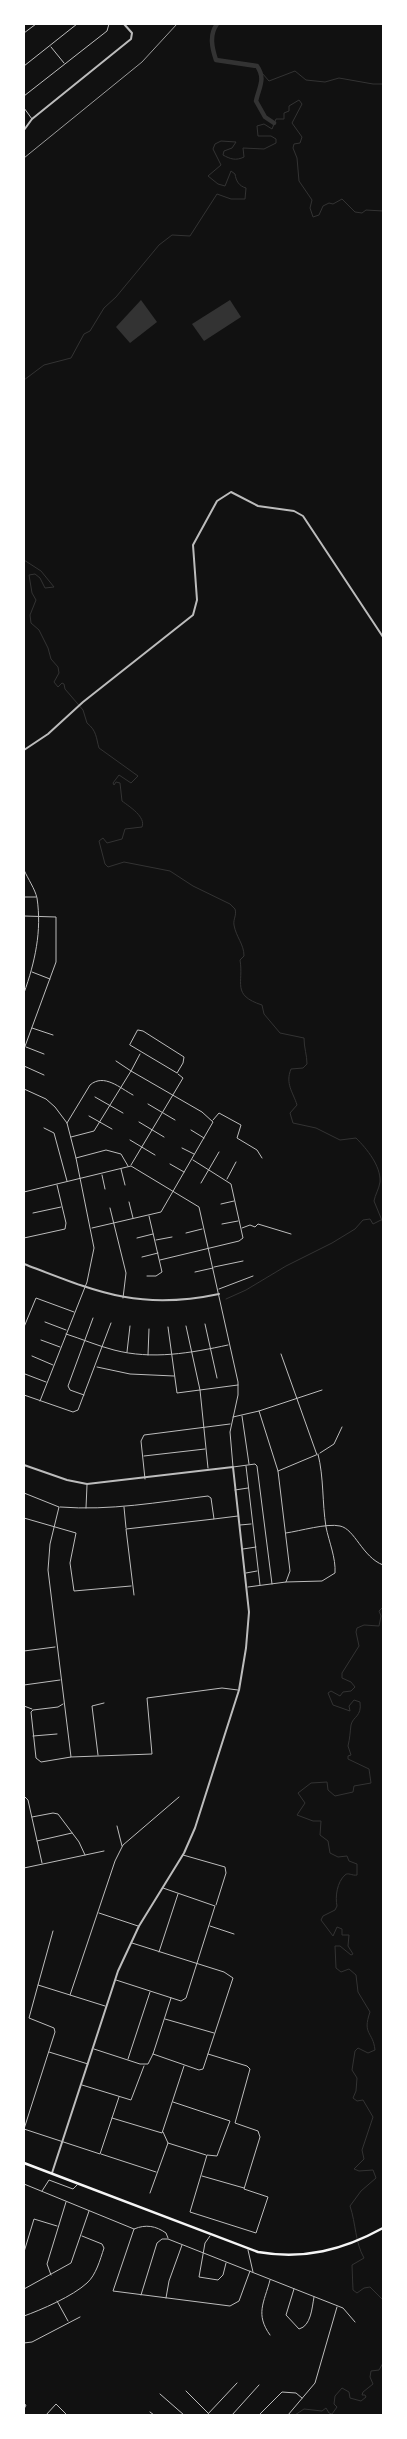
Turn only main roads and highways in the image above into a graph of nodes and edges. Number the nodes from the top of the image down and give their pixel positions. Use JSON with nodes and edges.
{"nodes":[{"id":1,"x":24,"y":2163,"type":"edge"},
{"id":2,"x":383,"y":2228,"type":"edge"}],
"edges":[{"from":1,"to":2,"type":"main road"}]}
